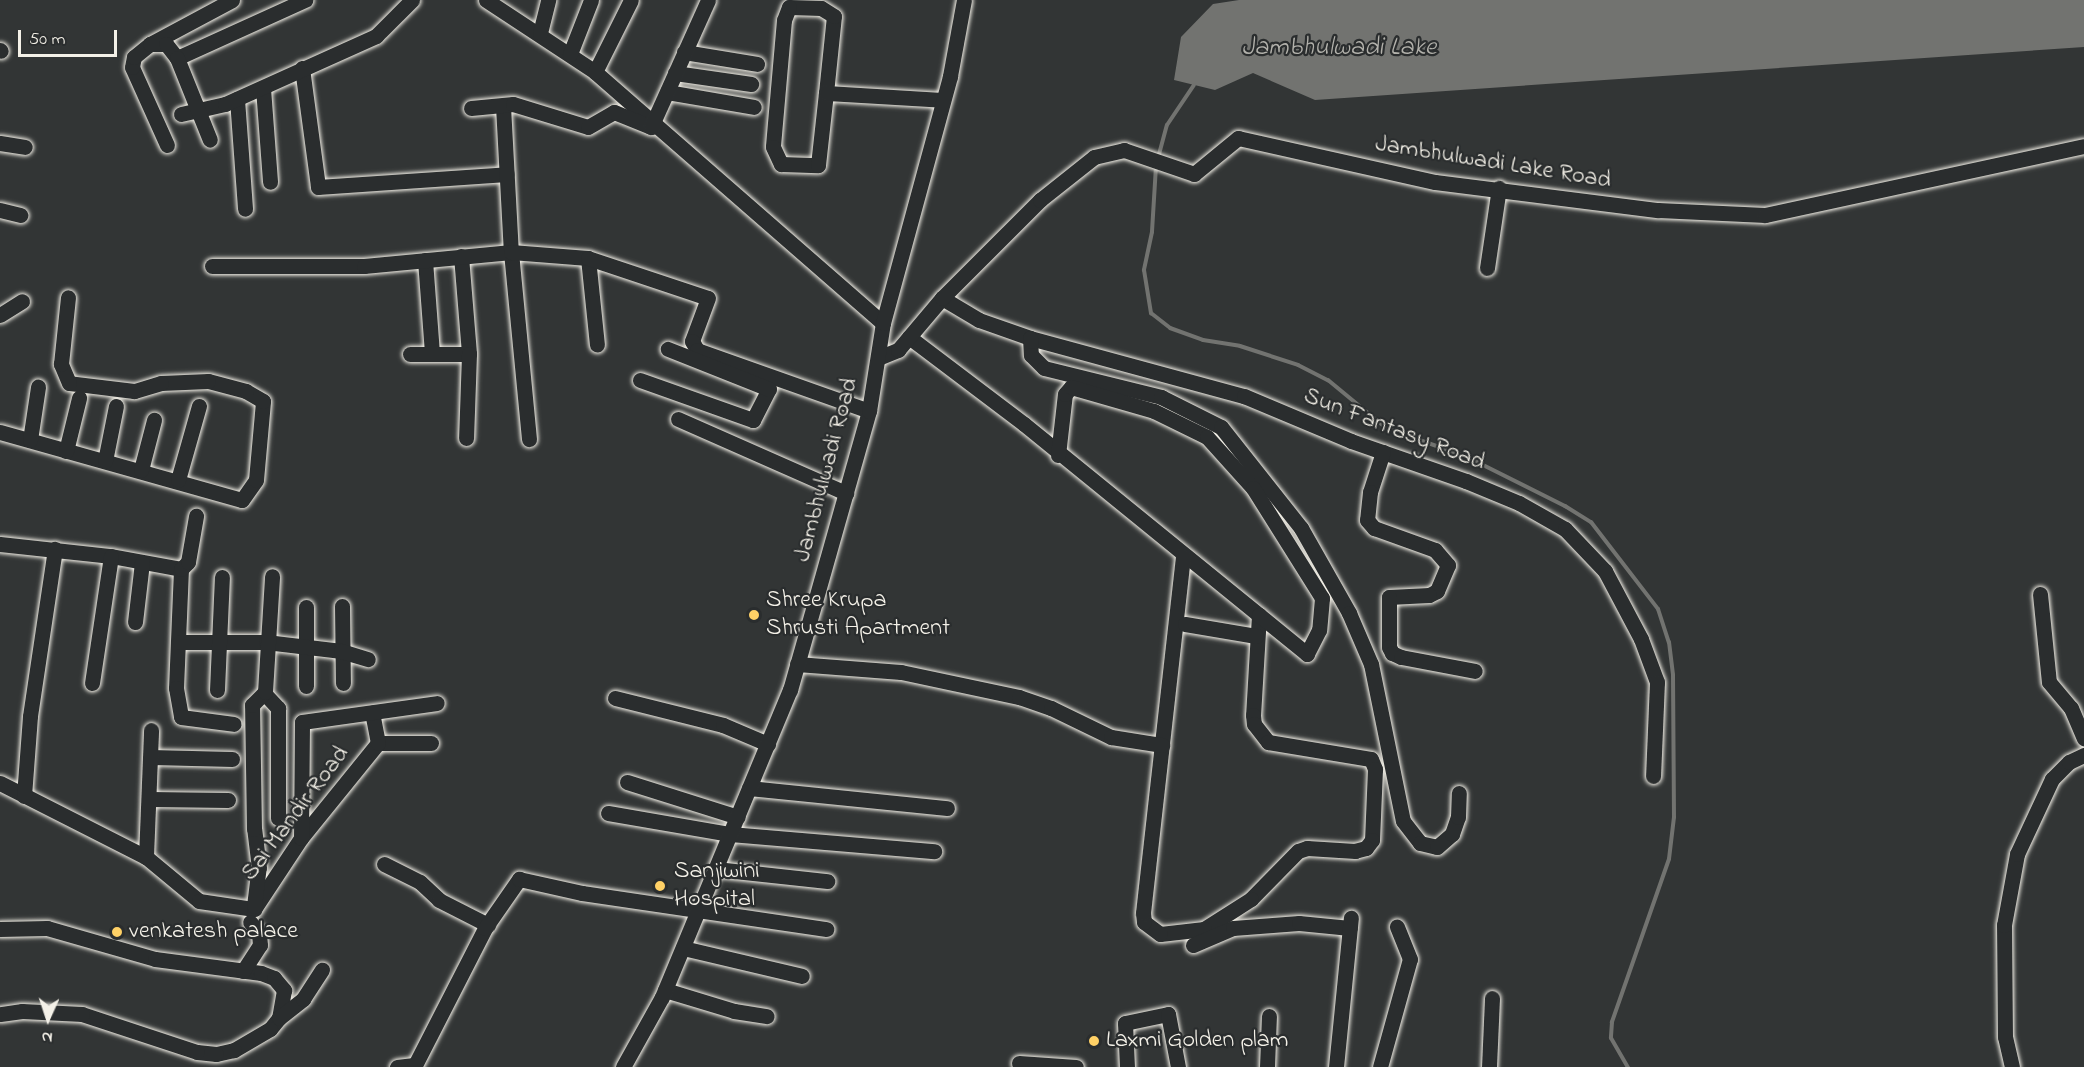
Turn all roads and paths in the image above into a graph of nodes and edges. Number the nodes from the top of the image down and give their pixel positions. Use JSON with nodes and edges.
{"nodes":[{"id":1,"x":232,"y":0,"type":"edge"},
{"id":2,"x":305,"y":0,"type":"edge"},
{"id":3,"x":412,"y":0,"type":"edge"},
{"id":4,"x":486,"y":0,"type":"edge"},
{"id":5,"x":548,"y":0,"type":"edge"},
{"id":6,"x":591,"y":0,"type":"edge"},
{"id":7,"x":631,"y":0,"type":"edge"},
{"id":8,"x":708,"y":0,"type":"edge"},
{"id":9,"x":964,"y":0,"type":"edge"},
{"id":10,"x":540,"y":33,"type":"junction"},
{"id":11,"x":150,"y":44,"type":"junction"},
{"id":12,"x":684,"y":52,"type":"junction"},
{"id":13,"x":570,"y":54,"type":"junction"},
{"id":14,"x":177,"y":57,"type":"junction"},
{"id":15,"x":757,"y":64,"type":"dead end"},
{"id":16,"x":302,"y":68,"type":"junction"},
{"id":17,"x":595,"y":72,"type":"junction"},
{"id":18,"x":675,"y":73,"type":"junction"},
{"id":19,"x":751,"y":84,"type":"dead end"},
{"id":20,"x":263,"y":88,"type":"junction"},
{"id":21,"x":667,"y":92,"type":"junction"},
{"id":22,"x":826,"y":93,"type":"junction"},
{"id":23,"x":237,"y":99,"type":"junction"},
{"id":24,"x":943,"y":100,"type":"junction"},
{"id":25,"x":503,"y":106,"type":"junction"},
{"id":26,"x":754,"y":107,"type":"dead end"},
{"id":27,"x":471,"y":108,"type":"dead end"},
{"id":28,"x":200,"y":110,"type":"junction"},
{"id":29,"x":181,"y":114,"type":"dead end"},
{"id":30,"x":654,"y":123,"type":"junction"},
{"id":31,"x":210,"y":140,"type":"dead end"},
{"id":32,"x":0,"y":143,"type":"edge"},
{"id":33,"x":167,"y":145,"type":"dead end"},
{"id":34,"x":2084,"y":146,"type":"edge"},
{"id":35,"x":25,"y":147,"type":"dead end"},
{"id":36,"x":507,"y":174,"type":"junction"},
{"id":37,"x":270,"y":182,"type":"dead end"},
{"id":38,"x":1498,"y":189,"type":"junction"},
{"id":39,"x":245,"y":209,"type":"dead end"},
{"id":40,"x":0,"y":210,"type":"edge"},
{"id":41,"x":20,"y":215,"type":"dead end"},
{"id":42,"x":511,"y":252,"type":"junction"},
{"id":43,"x":460,"y":256,"type":"junction"},
{"id":44,"x":588,"y":258,"type":"junction"},
{"id":45,"x":425,"y":260,"type":"junction"},
{"id":46,"x":212,"y":266,"type":"dead end"},
{"id":47,"x":1487,"y":268,"type":"dead end"},
{"id":48,"x":68,"y":297,"type":"dead end"},
{"id":49,"x":942,"y":298,"type":"junction"},
{"id":50,"x":22,"y":301,"type":"dead end"},
{"id":51,"x":0,"y":315,"type":"edge"},
{"id":52,"x":883,"y":323,"type":"junction"},
{"id":53,"x":909,"y":336,"type":"junction"},
{"id":54,"x":1030,"y":338,"type":"junction"},
{"id":55,"x":597,"y":345,"type":"dead end"},
{"id":56,"x":668,"y":349,"type":"dead end"},
{"id":57,"x":432,"y":352,"type":"junction"},
{"id":58,"x":410,"y":354,"type":"dead end"},
{"id":59,"x":469,"y":354,"type":"junction"},
{"id":60,"x":878,"y":358,"type":"junction"},
{"id":61,"x":640,"y":380,"type":"dead end"},
{"id":62,"x":773,"y":384,"type":"junction"},
{"id":63,"x":38,"y":387,"type":"dead end"},
{"id":64,"x":80,"y":398,"type":"dead end"},
{"id":65,"x":116,"y":406,"type":"dead end"},
{"id":66,"x":198,"y":406,"type":"dead end"},
{"id":67,"x":869,"y":411,"type":"junction"},
{"id":68,"x":678,"y":419,"type":"dead end"},
{"id":69,"x":154,"y":420,"type":"dead end"},
{"id":70,"x":0,"y":432,"type":"edge"},
{"id":71,"x":466,"y":438,"type":"dead end"},
{"id":72,"x":529,"y":439,"type":"dead end"},
{"id":73,"x":30,"y":440,"type":"junction"},
{"id":74,"x":66,"y":451,"type":"junction"},
{"id":75,"x":1383,"y":452,"type":"junction"},
{"id":76,"x":1058,"y":455,"type":"junction"},
{"id":77,"x":105,"y":461,"type":"junction"},
{"id":78,"x":141,"y":470,"type":"junction"},
{"id":79,"x":178,"y":480,"type":"junction"},
{"id":80,"x":846,"y":493,"type":"junction"},
{"id":81,"x":196,"y":516,"type":"dead end"},
{"id":82,"x":0,"y":544,"type":"edge"},
{"id":83,"x":56,"y":549,"type":"junction"},
{"id":84,"x":1183,"y":555,"type":"junction"},
{"id":85,"x":111,"y":556,"type":"junction"},
{"id":86,"x":142,"y":562,"type":"junction"},
{"id":87,"x":181,"y":569,"type":"junction"},
{"id":88,"x":272,"y":576,"type":"dead end"},
{"id":89,"x":222,"y":577,"type":"dead end"},
{"id":90,"x":2040,"y":594,"type":"dead end"},
{"id":91,"x":342,"y":606,"type":"dead end"},
{"id":92,"x":306,"y":607,"type":"dead end"},
{"id":93,"x":1259,"y":615,"type":"junction"},
{"id":94,"x":135,"y":622,"type":"dead end"},
{"id":95,"x":1185,"y":624,"type":"dead end"},
{"id":96,"x":1256,"y":636,"type":"junction"},
{"id":97,"x":180,"y":642,"type":"junction"},
{"id":98,"x":220,"y":642,"type":"junction"},
{"id":99,"x":266,"y":642,"type":"junction"},
{"id":100,"x":304,"y":648,"type":"junction"},
{"id":101,"x":341,"y":651,"type":"junction"},
{"id":102,"x":368,"y":659,"type":"dead end"},
{"id":103,"x":797,"y":664,"type":"junction"},
{"id":104,"x":1475,"y":671,"type":"dead end"},
{"id":105,"x":92,"y":683,"type":"dead end"},
{"id":106,"x":343,"y":683,"type":"dead end"},
{"id":107,"x":306,"y":686,"type":"dead end"},
{"id":108,"x":217,"y":690,"type":"dead end"},
{"id":109,"x":264,"y":693,"type":"junction"},
{"id":110,"x":615,"y":698,"type":"dead end"},
{"id":111,"x":437,"y":703,"type":"dead end"},
{"id":112,"x":372,"y":713,"type":"junction"},
{"id":113,"x":234,"y":724,"type":"dead end"},
{"id":114,"x":151,"y":730,"type":"dead end"},
{"id":115,"x":2084,"y":738,"type":"edge"},
{"id":116,"x":378,"y":743,"type":"junction"},
{"id":117,"x":431,"y":743,"type":"dead end"},
{"id":118,"x":768,"y":744,"type":"junction"},
{"id":119,"x":1162,"y":745,"type":"junction"},
{"id":120,"x":2084,"y":755,"type":"edge"},
{"id":121,"x":151,"y":757,"type":"junction"},
{"id":122,"x":232,"y":759,"type":"dead end"},
{"id":123,"x":1653,"y":776,"type":"dead end"},
{"id":124,"x":627,"y":782,"type":"dead end"},
{"id":125,"x":0,"y":783,"type":"edge"},
{"id":126,"x":749,"y":788,"type":"junction"},
{"id":127,"x":1459,"y":793,"type":"dead end"},
{"id":128,"x":24,"y":796,"type":"junction"},
{"id":129,"x":150,"y":799,"type":"junction"},
{"id":130,"x":228,"y":800,"type":"dead end"},
{"id":131,"x":947,"y":808,"type":"dead end"},
{"id":132,"x":608,"y":813,"type":"dead end"},
{"id":133,"x":738,"y":817,"type":"junction"},
{"id":134,"x":278,"y":818,"type":"dead end"},
{"id":135,"x":730,"y":834,"type":"junction"},
{"id":136,"x":301,"y":838,"type":"junction"},
{"id":137,"x":933,"y":851,"type":"dead end"},
{"id":138,"x":146,"y":857,"type":"junction"},
{"id":139,"x":384,"y":864,"type":"dead end"},
{"id":140,"x":716,"y":869,"type":"junction"},
{"id":141,"x":827,"y":881,"type":"dead end"},
{"id":142,"x":700,"y":909,"type":"junction"},
{"id":143,"x":252,"y":915,"type":"junction"},
{"id":144,"x":488,"y":925,"type":"junction"},
{"id":145,"x":1397,"y":927,"type":"dead end"},
{"id":146,"x":0,"y":929,"type":"edge"},
{"id":147,"x":826,"y":929,"type":"dead end"},
{"id":148,"x":1193,"y":945,"type":"dead end"},
{"id":149,"x":683,"y":948,"type":"junction"},
{"id":150,"x":321,"y":970,"type":"dead end"},
{"id":151,"x":243,"y":971,"type":"junction"},
{"id":152,"x":802,"y":976,"type":"dead end"},
{"id":153,"x":665,"y":990,"type":"junction"},
{"id":154,"x":1492,"y":998,"type":"dead end"},
{"id":155,"x":0,"y":1014,"type":"edge"},
{"id":156,"x":1269,"y":1016,"type":"dead end"},
{"id":157,"x":767,"y":1017,"type":"dead end"},
{"id":158,"x":279,"y":1018,"type":"junction"},
{"id":159,"x":1019,"y":1064,"type":"dead end"},
{"id":160,"x":414,"y":1066,"type":"edge"},
{"id":161,"x":397,"y":1067,"type":"edge"},
{"id":162,"x":623,"y":1067,"type":"edge"},
{"id":163,"x":1076,"y":1067,"type":"edge"},
{"id":164,"x":1127,"y":1067,"type":"edge"},
{"id":165,"x":1178,"y":1067,"type":"edge"},
{"id":166,"x":1267,"y":1067,"type":"edge"},
{"id":167,"x":1336,"y":1067,"type":"edge"},
{"id":168,"x":1380,"y":1067,"type":"edge"},
{"id":169,"x":1489,"y":1067,"type":"edge"},
{"id":170,"x":2012,"y":1067,"type":"edge"}],
"edges":[{"from":1,"to":11,"type":"street"},
{"from":2,"to":14,"type":"street"},
{"from":3,"to":16,"type":"street"},
{"from":4,"to":10,"type":"street"},
{"from":5,"to":10,"type":"street"},
{"from":6,"to":13,"type":"street"},
{"from":7,"to":17,"type":"street"},
{"from":8,"to":12,"type":"street"},
{"from":9,"to":24,"type":"street","name":"Jambhulwadi Road"},
{"from":10,"to":13,"type":"street"},
{"from":11,"to":14,"type":"street"},
{"from":11,"to":33,"type":"street"},
{"from":12,"to":15,"type":"street"},
{"from":12,"to":18,"type":"street"},
{"from":13,"to":17,"type":"street"},
{"from":14,"to":28,"type":"street"},
{"from":16,"to":20,"type":"street"},
{"from":16,"to":36,"type":"street"},
{"from":17,"to":30,"type":"street"},
{"from":18,"to":19,"type":"street"},
{"from":18,"to":21,"type":"street"},
{"from":20,"to":23,"type":"street"},
{"from":20,"to":37,"type":"street"},
{"from":21,"to":26,"type":"street"},
{"from":21,"to":30,"type":"street"},
{"from":22,"to":22,"type":"street"},
{"from":22,"to":24,"type":"street"},
{"from":23,"to":28,"type":"street"},
{"from":23,"to":39,"type":"street"},
{"from":24,"to":52,"type":"street","name":"Jambhulwadi Road"},
{"from":25,"to":27,"type":"street"},
{"from":25,"to":30,"type":"street"},
{"from":25,"to":36,"type":"street"},
{"from":28,"to":29,"type":"street"},
{"from":28,"to":31,"type":"street"},
{"from":30,"to":52,"type":"street"},
{"from":32,"to":35,"type":"street"},
{"from":34,"to":38,"type":"street","name":"Jambhulwadi Lake Road"},
{"from":36,"to":42,"type":"street"},
{"from":38,"to":47,"type":"street"},
{"from":38,"to":49,"type":"street","name":"Jambhulwadi Lake Road"},
{"from":40,"to":41,"type":"street"},
{"from":42,"to":43,"type":"street"},
{"from":42,"to":44,"type":"street"},
{"from":42,"to":72,"type":"street"},
{"from":43,"to":45,"type":"street"},
{"from":43,"to":59,"type":"street"},
{"from":44,"to":55,"type":"street"},
{"from":44,"to":62,"type":"street"},
{"from":45,"to":46,"type":"street"},
{"from":45,"to":57,"type":"street"},
{"from":48,"to":79,"type":"street"},
{"from":49,"to":53,"type":"street","name":"Jambhulwadi Lake Road"},
{"from":49,"to":54,"type":"street","name":"Sun Fantasy Road"},
{"from":50,"to":51,"type":"street"},
{"from":52,"to":60,"type":"street","name":"Jambhulwadi Road"},
{"from":53,"to":60,"type":"street","name":"Jambhulwadi Lake Road"},
{"from":53,"to":76,"type":"street"},
{"from":54,"to":75,"type":"street","name":"Sun Fantasy Road"},
{"from":54,"to":127,"type":"street"},
{"from":56,"to":62,"type":"street"},
{"from":57,"to":58,"type":"street"},
{"from":57,"to":59,"type":"street"},
{"from":59,"to":71,"type":"street"},
{"from":60,"to":67,"type":"street","name":"Jambhulwadi Road"},
{"from":61,"to":62,"type":"street"},
{"from":62,"to":67,"type":"street"},
{"from":63,"to":73,"type":"street"},
{"from":64,"to":74,"type":"street"},
{"from":65,"to":77,"type":"street"},
{"from":66,"to":79,"type":"street"},
{"from":67,"to":80,"type":"street","name":"Jambhulwadi Road"},
{"from":68,"to":80,"type":"street"},
{"from":69,"to":78,"type":"street"},
{"from":70,"to":73,"type":"street"},
{"from":73,"to":74,"type":"street"},
{"from":74,"to":77,"type":"street"},
{"from":75,"to":104,"type":"street"},
{"from":75,"to":123,"type":"street","name":"Sun Fantasy Road"},
{"from":76,"to":84,"type":"street"},
{"from":76,"to":93,"type":"street"},
{"from":77,"to":78,"type":"street"},
{"from":78,"to":79,"type":"street"},
{"from":80,"to":103,"type":"street","name":"Jambhulwadi Road"},
{"from":81,"to":87,"type":"street"},
{"from":82,"to":83,"type":"street"},
{"from":83,"to":85,"type":"street"},
{"from":83,"to":128,"type":"street"},
{"from":84,"to":93,"type":"street"},
{"from":84,"to":119,"type":"street"},
{"from":85,"to":86,"type":"street"},
{"from":85,"to":105,"type":"street"},
{"from":86,"to":87,"type":"street"},
{"from":86,"to":94,"type":"street"},
{"from":87,"to":97,"type":"street"},
{"from":88,"to":99,"type":"street"},
{"from":89,"to":98,"type":"street"},
{"from":90,"to":115,"type":"street"},
{"from":91,"to":101,"type":"street"},
{"from":92,"to":100,"type":"street"},
{"from":93,"to":96,"type":"street"},
{"from":95,"to":96,"type":"street"},
{"from":96,"to":119,"type":"street"},
{"from":97,"to":98,"type":"street"},
{"from":97,"to":113,"type":"street"},
{"from":98,"to":99,"type":"street"},
{"from":98,"to":108,"type":"street"},
{"from":99,"to":100,"type":"street"},
{"from":99,"to":109,"type":"street"},
{"from":100,"to":101,"type":"street"},
{"from":100,"to":107,"type":"street"},
{"from":101,"to":102,"type":"street"},
{"from":101,"to":106,"type":"street"},
{"from":103,"to":118,"type":"street","name":"Jambhulwadi Road"},
{"from":103,"to":119,"type":"street"},
{"from":109,"to":134,"type":"street"},
{"from":109,"to":143,"type":"street"},
{"from":110,"to":118,"type":"street"},
{"from":111,"to":112,"type":"street"},
{"from":112,"to":116,"type":"street","name":"Sai Mandir Road"},
{"from":112,"to":136,"type":"street"},
{"from":114,"to":121,"type":"street"},
{"from":116,"to":117,"type":"street"},
{"from":116,"to":136,"type":"street","name":"Sai Mandir Road"},
{"from":118,"to":126,"type":"street","name":"Jambhulwadi Road"},
{"from":120,"to":170,"type":"street"},
{"from":121,"to":122,"type":"street"},
{"from":121,"to":129,"type":"street"},
{"from":124,"to":133,"type":"street"},
{"from":125,"to":128,"type":"street","name":"Sai Mandir Road"},
{"from":126,"to":131,"type":"street"},
{"from":126,"to":133,"type":"street","name":"Jambhulwadi Road"},
{"from":128,"to":138,"type":"street","name":"Sai Mandir Road"},
{"from":129,"to":130,"type":"street"},
{"from":129,"to":138,"type":"street"},
{"from":132,"to":135,"type":"street"},
{"from":133,"to":135,"type":"street","name":"Jambhulwadi Road"},
{"from":135,"to":137,"type":"street"},
{"from":135,"to":140,"type":"street","name":"Jambhulwadi Road"},
{"from":136,"to":143,"type":"street","name":"Sai Mandir Road"},
{"from":138,"to":143,"type":"street","name":"Sai Mandir Road"},
{"from":139,"to":144,"type":"street"},
{"from":140,"to":141,"type":"street"},
{"from":140,"to":142,"type":"street","name":"Jambhulwadi Road"},
{"from":142,"to":144,"type":"street"},
{"from":142,"to":147,"type":"street"},
{"from":142,"to":149,"type":"street","name":"Jambhulwadi Road"},
{"from":143,"to":151,"type":"street"},
{"from":144,"to":160,"type":"street"},
{"from":145,"to":168,"type":"street"},
{"from":146,"to":151,"type":"street"},
{"from":148,"to":167,"type":"street"},
{"from":149,"to":152,"type":"street"},
{"from":149,"to":153,"type":"street","name":"Jambhulwadi Road"},
{"from":150,"to":158,"type":"street"},
{"from":151,"to":158,"type":"street"},
{"from":153,"to":157,"type":"street"},
{"from":153,"to":162,"type":"street","name":"Jambhulwadi Road"},
{"from":154,"to":169,"type":"street"},
{"from":155,"to":158,"type":"street"},
{"from":156,"to":166,"type":"street"},
{"from":159,"to":163,"type":"street"},
{"from":160,"to":161,"type":"street"},
{"from":164,"to":165,"type":"street"}]}
